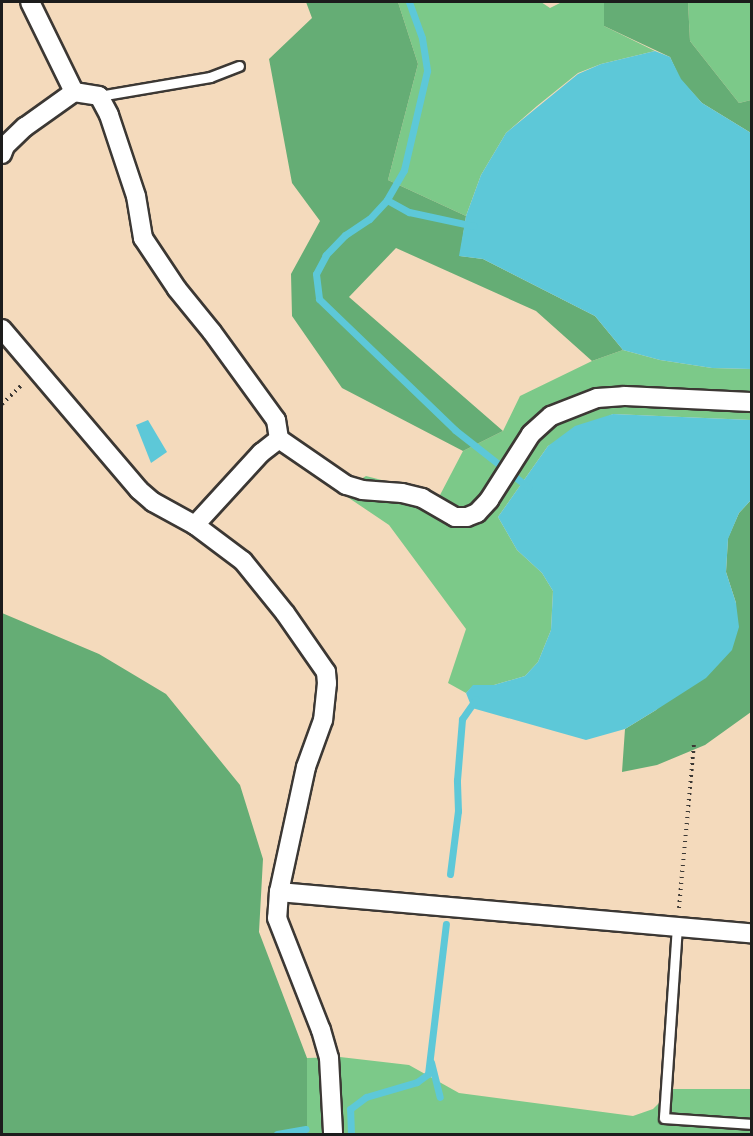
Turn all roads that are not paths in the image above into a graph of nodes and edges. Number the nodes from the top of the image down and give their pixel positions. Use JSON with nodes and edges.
{"nodes":[{"id":1,"x":30,"y":2,"type":"edge"},
{"id":2,"x":239,"y":66,"type":"dead end"},
{"id":3,"x":74,"y":92,"type":"junction"},
{"id":4,"x":99,"y":96,"type":"junction"},
{"id":5,"x":2,"y":154,"type":"edge"},
{"id":6,"x":2,"y":328,"type":"edge"},
{"id":7,"x":752,"y":402,"type":"edge"},
{"id":8,"x":279,"y":440,"type":"junction"},
{"id":9,"x":195,"y":525,"type":"junction"},
{"id":10,"x":279,"y":892,"type":"junction"},
{"id":11,"x":677,"y":926,"type":"junction"},
{"id":12,"x":752,"y":933,"type":"edge"},
{"id":13,"x":752,"y":1124,"type":"edge"},
{"id":14,"x":333,"y":1133,"type":"dead end"}],
"edges":[{"from":1,"to":3,"type":"street"},
{"from":2,"to":4,"type":"lane"},
{"from":3,"to":4,"type":"street"},
{"from":3,"to":5,"type":"street"},
{"from":4,"to":8,"type":"street"},
{"from":6,"to":9,"type":"street"},
{"from":7,"to":8,"type":"street"},
{"from":8,"to":9,"type":"street"},
{"from":9,"to":10,"type":"street"},
{"from":10,"to":11,"type":"street"},
{"from":10,"to":14,"type":"street"},
{"from":11,"to":12,"type":"street"},
{"from":11,"to":13,"type":"lane"}]}
